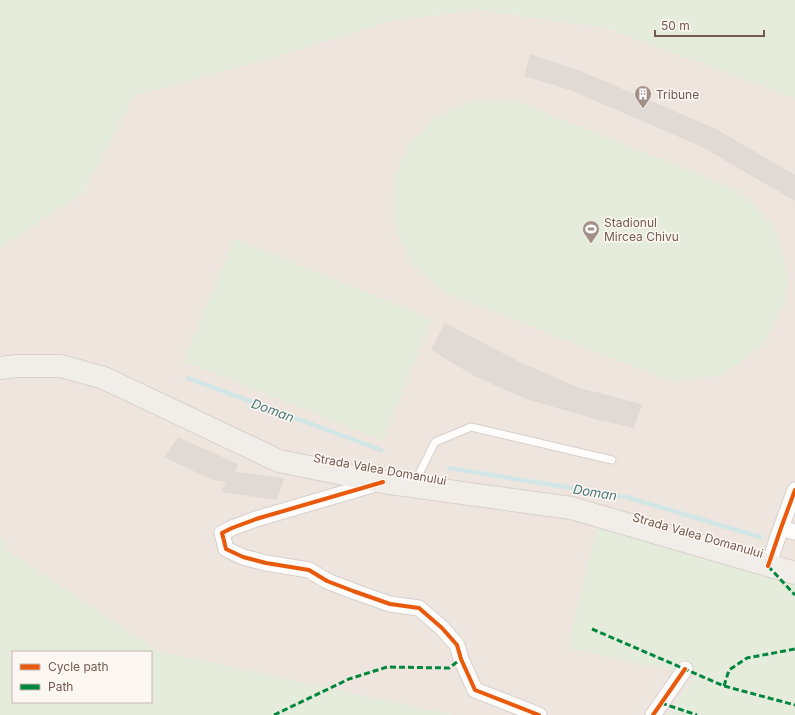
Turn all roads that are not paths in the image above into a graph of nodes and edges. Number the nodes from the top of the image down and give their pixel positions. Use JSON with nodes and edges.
{"nodes":[{"id":1,"x":0,"y":368,"type":"edge"},
{"id":2,"x":612,"y":460,"type":"dead end"},
{"id":3,"x":383,"y":482,"type":"junction"},
{"id":4,"x":413,"y":486,"type":"junction"},
{"id":5,"x":795,"y":490,"type":"edge"},
{"id":6,"x":788,"y":530,"type":"edge"},
{"id":7,"x":768,"y":566,"type":"junction"},
{"id":8,"x":795,"y":573,"type":"edge"},
{"id":9,"x":685,"y":669,"type":"dead end"},
{"id":10,"x":538,"y":715,"type":"edge"},
{"id":11,"x":653,"y":715,"type":"edge"}],
"edges":[{"from":1,"to":3,"type":"main road","name":"Strada Valea Domanului"},
{"from":2,"to":4,"type":"lane"},
{"from":3,"to":4,"type":"main road","name":"Strada Valea Domanului"},
{"from":3,"to":10,"type":"street"},
{"from":4,"to":7,"type":"main road","name":"Strada Valea Domanului"},
{"from":5,"to":6,"type":"street"},
{"from":6,"to":7,"type":"street"},
{"from":7,"to":8,"type":"main road","name":"Strada Valea Domanului"},
{"from":9,"to":11,"type":"street"}]}
